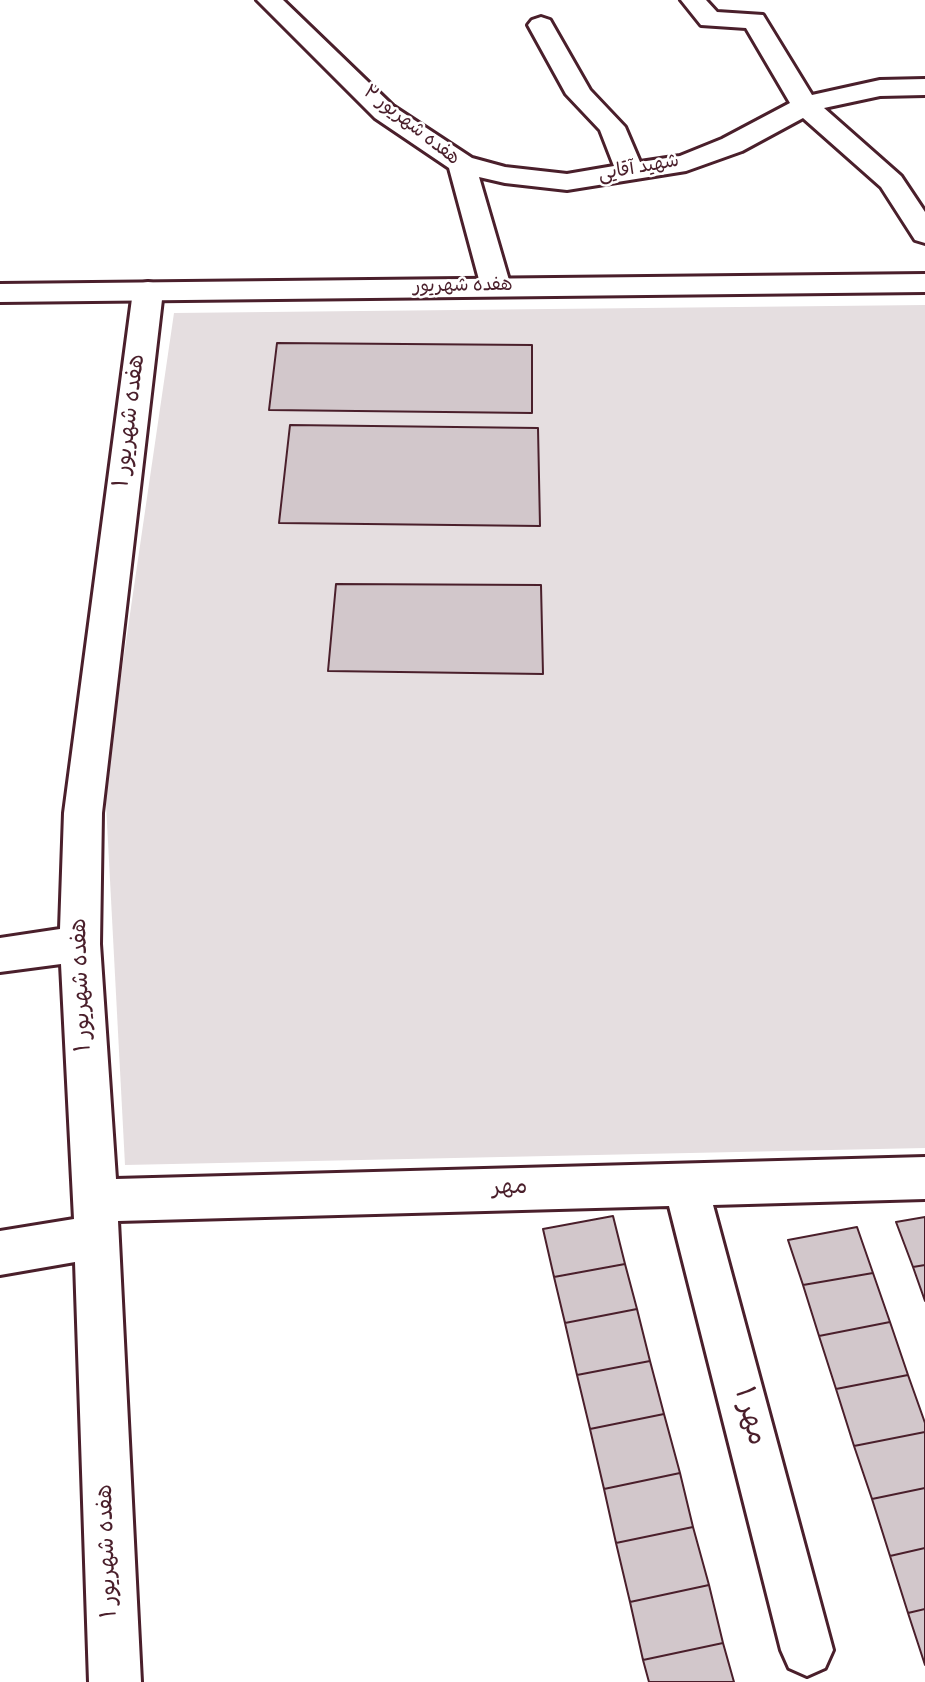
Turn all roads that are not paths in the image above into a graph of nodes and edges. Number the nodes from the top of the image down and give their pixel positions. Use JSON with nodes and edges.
{"nodes":[{"id":1,"x":269,"y":0,"type":"edge"},
{"id":2,"x":693,"y":0,"type":"edge"},
{"id":3,"x":541,"y":25,"type":"dead end"},
{"id":4,"x":925,"y":87,"type":"edge"},
{"id":5,"x":805,"y":106,"type":"junction"},
{"id":6,"x":461,"y":164,"type":"junction"},
{"id":7,"x":630,"y":172,"type":"junction"},
{"id":8,"x":925,"y":234,"type":"edge"},
{"id":9,"x":925,"y":283,"type":"edge"},
{"id":10,"x":496,"y":288,"type":"junction"},
{"id":11,"x":148,"y":291,"type":"junction"},
{"id":12,"x":0,"y":293,"type":"edge"},
{"id":13,"x":80,"y":944,"type":"junction"},
{"id":14,"x":0,"y":955,"type":"edge"},
{"id":15,"x":925,"y":1178,"type":"edge"},
{"id":16,"x":686,"y":1185,"type":"junction"},
{"id":17,"x":96,"y":1219,"type":"junction"},
{"id":18,"x":0,"y":1254,"type":"edge"},
{"id":19,"x":807,"y":1650,"type":"dead end"},
{"id":20,"x":115,"y":1682,"type":"edge"}],
"edges":[{"from":1,"to":6,"type":"street","name":"هفده شهریور ۲"},
{"from":2,"to":5,"type":"street"},
{"from":3,"to":7,"type":"street"},
{"from":4,"to":5,"type":"street","name":"شهید آقایی"},
{"from":5,"to":7,"type":"street","name":"شهید آقایی"},
{"from":5,"to":8,"type":"street"},
{"from":6,"to":7,"type":"street","name":"شهید آقایی"},
{"from":6,"to":10,"type":"street","name":"هفده شهریور ۲"},
{"from":9,"to":10,"type":"street","name":"هفده شهریور"},
{"from":10,"to":11,"type":"street","name":"هفده شهریور"},
{"from":11,"to":12,"type":"street","name":"هفده شهریور"},
{"from":11,"to":13,"type":"street","name":"هفده شهریور ۱"},
{"from":13,"to":14,"type":"street"},
{"from":13,"to":17,"type":"street","name":"هفده شهریور ۱"},
{"from":15,"to":16,"type":"street","name":"مهر"},
{"from":16,"to":17,"type":"street","name":"مهر"},
{"from":16,"to":19,"type":"street","name":"مهر ۱"},
{"from":17,"to":18,"type":"street","name":"مهر"},
{"from":17,"to":20,"type":"street","name":"هفده شهریور ۱"}]}
